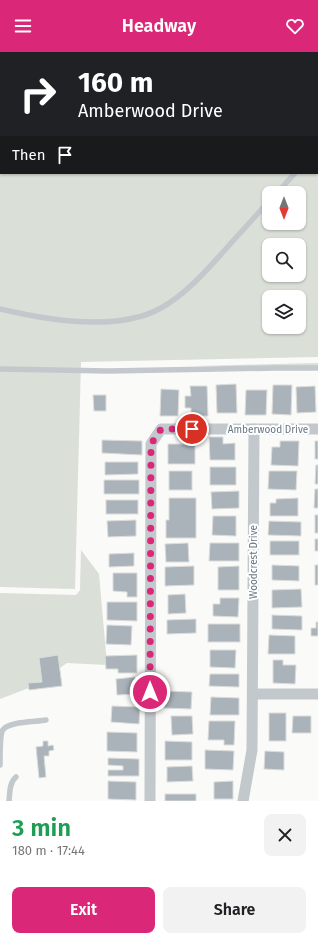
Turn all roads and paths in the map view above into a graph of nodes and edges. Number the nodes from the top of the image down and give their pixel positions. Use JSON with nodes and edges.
{"nodes":[{"id":1,"x":294,"y":174,"type":"edge"},
{"id":2,"x":283,"y":186,"type":"edge"},
{"id":3,"x":262,"y":209,"type":"edge"},
{"id":4,"x":0,"y":309,"type":"edge"},
{"id":5,"x":318,"y":368,"type":"edge"},
{"id":6,"x":0,"y":369,"type":"edge"},
{"id":7,"x":254,"y":429,"type":"junction"},
{"id":8,"x":318,"y":429,"type":"edge"},
{"id":9,"x":253,"y":694,"type":"junction"},
{"id":10,"x":318,"y":694,"type":"edge"},
{"id":11,"x":46,"y":720,"type":"dead end"},
{"id":12,"x":0,"y":765,"type":"edge"},
{"id":13,"x":16,"y":777,"type":"dead end"},
{"id":14,"x":9,"y":801,"type":"edge"},
{"id":15,"x":150,"y":801,"type":"edge"},
{"id":16,"x":243,"y":801,"type":"edge"}],
"edges":[{"from":1,"to":2,"type":"lane"},
{"from":3,"to":4,"type":"lane"},
{"from":5,"to":6,"type":"lane"},
{"from":7,"to":8,"type":"street","name":"Amberwood Drive"},
{"from":7,"to":9,"type":"street","name":"Woodcrest Drive"},
{"from":7,"to":15,"type":"street","name":"Amberwood Drive"},
{"from":9,"to":10,"type":"street"},
{"from":9,"to":16,"type":"street"},
{"from":11,"to":12,"type":"lane"},
{"from":13,"to":14,"type":"lane"}]}
